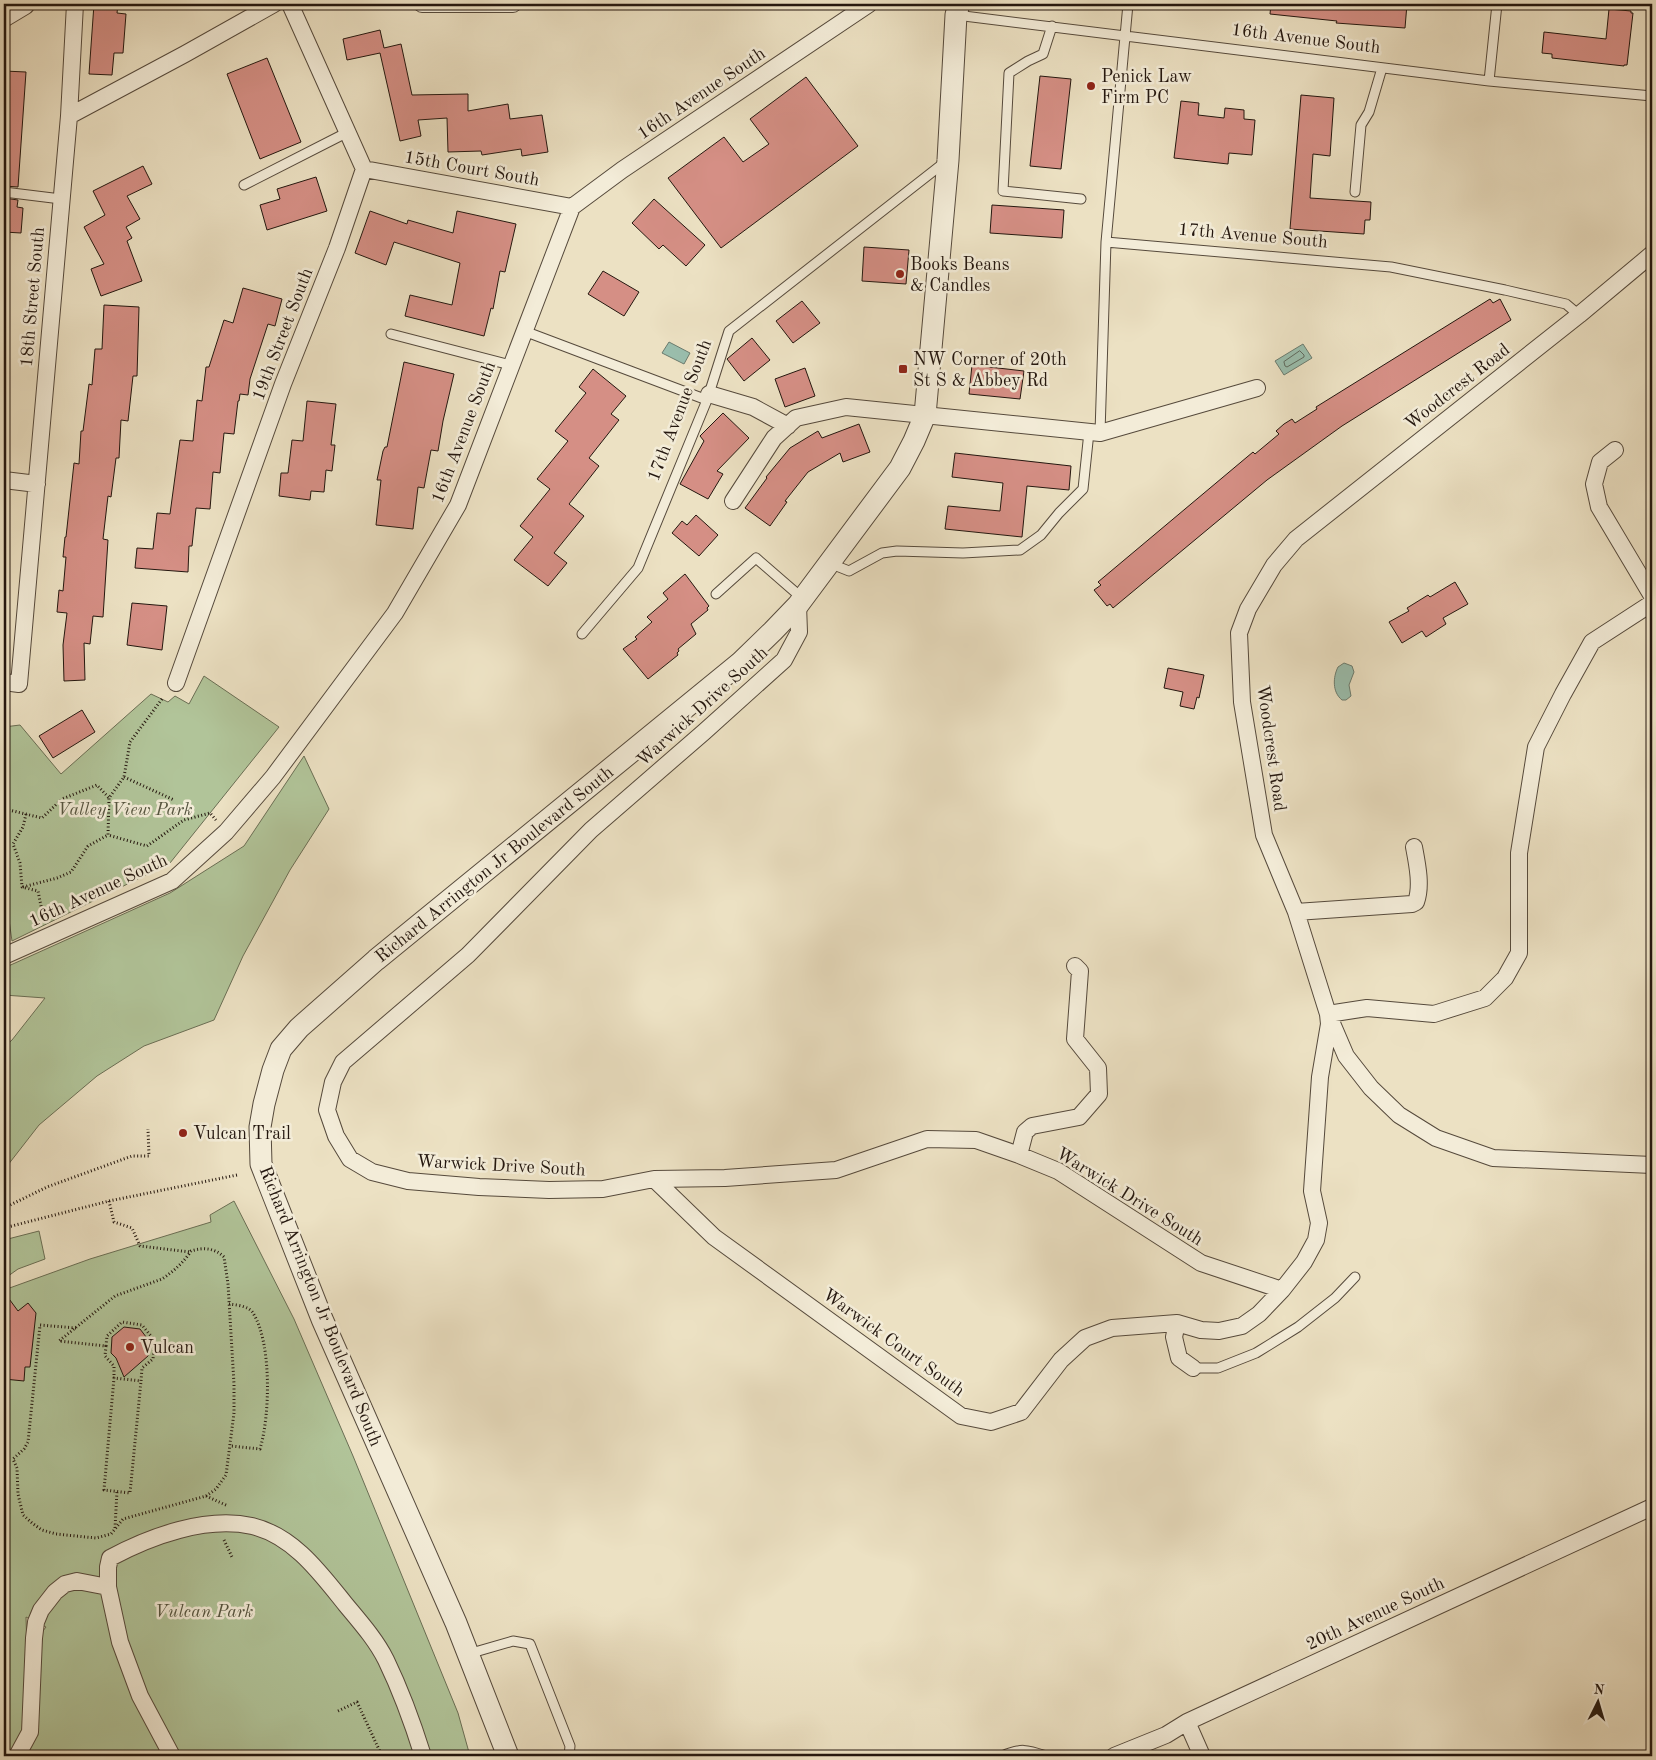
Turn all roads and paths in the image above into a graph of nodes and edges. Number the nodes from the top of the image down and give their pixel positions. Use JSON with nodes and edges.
{"nodes":[{"id":1,"x":24,"y":4,"type":"edge"},
{"id":2,"x":75,"y":4,"type":"edge"},
{"id":3,"x":274,"y":4,"type":"edge"},
{"id":4,"x":290,"y":4,"type":"edge"},
{"id":5,"x":422,"y":4,"type":"edge"},
{"id":6,"x":512,"y":4,"type":"edge"},
{"id":7,"x":869,"y":4,"type":"edge"},
{"id":8,"x":1128,"y":4,"type":"edge"},
{"id":9,"x":1497,"y":4,"type":"edge"},
{"id":10,"x":954,"y":7,"type":"edge"},
{"id":11,"x":4,"y":16,"type":"edge"},
{"id":12,"x":1052,"y":26,"type":"junction"},
{"id":13,"x":1126,"y":35,"type":"junction"},
{"id":14,"x":1382,"y":68,"type":"junction"},
{"id":15,"x":1489,"y":81,"type":"junction"},
{"id":16,"x":1652,"y":96,"type":"edge"},
{"id":17,"x":69,"y":116,"type":"junction"},
{"id":18,"x":348,"y":132,"type":"junction"},
{"id":19,"x":948,"y":160,"type":"junction"},
{"id":20,"x":364,"y":169,"type":"junction"},
{"id":21,"x":244,"y":185,"type":"dead end"},
{"id":22,"x":4,"y":192,"type":"edge"},
{"id":23,"x":1355,"y":192,"type":"dead end"},
{"id":24,"x":1081,"y":198,"type":"dead end"},
{"id":25,"x":61,"y":199,"type":"junction"},
{"id":26,"x":572,"y":207,"type":"junction"},
{"id":27,"x":1106,"y":242,"type":"junction"},
{"id":28,"x":1652,"y":254,"type":"edge"},
{"id":29,"x":1579,"y":315,"type":"junction"},
{"id":30,"x":524,"y":331,"type":"junction"},
{"id":31,"x":391,"y":334,"type":"dead end"},
{"id":32,"x":510,"y":365,"type":"junction"},
{"id":33,"x":1257,"y":388,"type":"dead end"},
{"id":34,"x":708,"y":397,"type":"junction"},
{"id":35,"x":925,"y":416,"type":"junction"},
{"id":36,"x":788,"y":426,"type":"junction"},
{"id":37,"x":1095,"y":432,"type":"junction"},
{"id":38,"x":1615,"y":450,"type":"dead end"},
{"id":39,"x":4,"y":480,"type":"edge"},
{"id":40,"x":37,"y":484,"type":"junction"},
{"id":41,"x":733,"y":501,"type":"dead end"},
{"id":42,"x":829,"y":563,"type":"junction"},
{"id":43,"x":716,"y":594,"type":"dead end"},
{"id":44,"x":1652,"y":596,"type":"edge"},
{"id":45,"x":800,"y":602,"type":"junction"},
{"id":46,"x":1652,"y":603,"type":"edge"},
{"id":47,"x":582,"y":634,"type":"dead end"},
{"id":48,"x":176,"y":683,"type":"dead end"},
{"id":49,"x":10,"y":687,"type":"edge"},
{"id":50,"x":162,"y":699,"type":"dead end"},
{"id":51,"x":4,"y":775,"type":"edge"},
{"id":52,"x":124,"y":777,"type":"junction"},
{"id":53,"x":109,"y":798,"type":"junction"},
{"id":54,"x":174,"y":800,"type":"dead end"},
{"id":55,"x":26,"y":814,"type":"junction"},
{"id":56,"x":226,"y":832,"type":"junction"},
{"id":57,"x":108,"y":835,"type":"junction"},
{"id":58,"x":1414,"y":848,"type":"dead end"},
{"id":59,"x":22,"y":887,"type":"junction"},
{"id":60,"x":1296,"y":912,"type":"junction"},
{"id":61,"x":44,"y":926,"type":"dead end"},
{"id":62,"x":4,"y":956,"type":"edge"},
{"id":63,"x":1076,"y":966,"type":"dead end"},
{"id":64,"x":1328,"y":1014,"type":"junction"},
{"id":65,"x":148,"y":1129,"type":"dead end"},
{"id":66,"x":1019,"y":1155,"type":"junction"},
{"id":67,"x":1652,"y":1165,"type":"edge"},
{"id":68,"x":237,"y":1175,"type":"dead end"},
{"id":69,"x":654,"y":1178,"type":"junction"},
{"id":70,"x":109,"y":1201,"type":"junction"},
{"id":71,"x":4,"y":1208,"type":"edge"},
{"id":72,"x":4,"y":1228,"type":"edge"},
{"id":73,"x":190,"y":1252,"type":"junction"},
{"id":74,"x":1355,"y":1277,"type":"dead end"},
{"id":75,"x":1282,"y":1290,"type":"junction"},
{"id":76,"x":229,"y":1304,"type":"junction"},
{"id":77,"x":1177,"y":1322,"type":"junction"},
{"id":78,"x":76,"y":1328,"type":"junction"},
{"id":79,"x":106,"y":1346,"type":"junction"},
{"id":80,"x":1194,"y":1368,"type":"joint"},
{"id":81,"x":114,"y":1378,"type":"junction"},
{"id":82,"x":141,"y":1381,"type":"junction"},
{"id":83,"x":231,"y":1446,"type":"junction"},
{"id":84,"x":117,"y":1492,"type":"junction"},
{"id":85,"x":1652,"y":1507,"type":"edge"},
{"id":86,"x":115,"y":1530,"type":"junction"},
{"id":87,"x":224,"y":1532,"type":"dead end"},
{"id":88,"x":232,"y":1557,"type":"dead end"},
{"id":89,"x":108,"y":1588,"type":"junction"},
{"id":90,"x":468,"y":1654,"type":"junction"},
{"id":91,"x":338,"y":1711,"type":"dead end"},
{"id":92,"x":1187,"y":1722,"type":"junction"},
{"id":93,"x":18,"y":1756,"type":"edge"},
{"id":94,"x":172,"y":1756,"type":"edge"},
{"id":95,"x":382,"y":1756,"type":"edge"},
{"id":96,"x":422,"y":1756,"type":"edge"},
{"id":97,"x":508,"y":1756,"type":"edge"},
{"id":98,"x":569,"y":1756,"type":"edge"},
{"id":99,"x":1002,"y":1756,"type":"edge"},
{"id":100,"x":1046,"y":1756,"type":"edge"},
{"id":101,"x":1114,"y":1756,"type":"edge"},
{"id":102,"x":1202,"y":1756,"type":"edge"}],
"edges":[{"from":1,"to":11,"type":"street"},
{"from":2,"to":17,"type":"street","name":"18th Street South"},
{"from":3,"to":17,"type":"street"},
{"from":4,"to":18,"type":"street"},
{"from":5,"to":6,"type":"street"},
{"from":7,"to":26,"type":"street","name":"16th Avenue South"},
{"from":8,"to":13,"type":"lane"},
{"from":9,"to":15,"type":"lane"},
{"from":10,"to":12,"type":"lane","name":"16th Avenue South"},
{"from":10,"to":19,"type":"street","name":"Richard Arrington Jr Boulevard South"},
{"from":12,"to":13,"type":"lane","name":"16th Avenue South"},
{"from":12,"to":24,"type":"lane"},
{"from":13,"to":14,"type":"lane","name":"16th Avenue South"},
{"from":13,"to":27,"type":"lane"},
{"from":14,"to":15,"type":"lane","name":"16th Avenue South"},
{"from":14,"to":23,"type":"lane"},
{"from":15,"to":16,"type":"lane","name":"16th Avenue South"},
{"from":17,"to":25,"type":"street","name":"18th Street South"},
{"from":18,"to":20,"type":"street"},
{"from":18,"to":21,"type":"lane"},
{"from":19,"to":34,"type":"lane","name":"17th Avenue South"},
{"from":19,"to":35,"type":"street","name":"Richard Arrington Jr Boulevard South"},
{"from":20,"to":26,"type":"street","name":"15th Court South"},
{"from":20,"to":48,"type":"street","name":"19th Street South"},
{"from":22,"to":25,"type":"lane"},
{"from":25,"to":40,"type":"street","name":"18th Street South"},
{"from":26,"to":30,"type":"street","name":"16th Avenue South"},
{"from":27,"to":29,"type":"lane","name":"17th Avenue South"},
{"from":27,"to":37,"type":"lane"},
{"from":28,"to":29,"type":"street","name":"Woodcrest Road"},
{"from":29,"to":60,"type":"street","name":"Woodcrest Road"},
{"from":30,"to":32,"type":"street","name":"16th Avenue South"},
{"from":30,"to":34,"type":"lane"},
{"from":31,"to":32,"type":"lane"},
{"from":32,"to":56,"type":"street","name":"16th Avenue South"},
{"from":33,"to":37,"type":"street"},
{"from":34,"to":36,"type":"street"},
{"from":34,"to":47,"type":"lane","name":"17th Avenue South"},
{"from":35,"to":36,"type":"street"},
{"from":35,"to":37,"type":"street"},
{"from":35,"to":42,"type":"street","name":"Richard Arrington Jr Boulevard South"},
{"from":36,"to":41,"type":"street"},
{"from":37,"to":42,"type":"lane"},
{"from":38,"to":44,"type":"street"},
{"from":39,"to":40,"type":"street"},
{"from":40,"to":49,"type":"street","name":"18th Street South"},
{"from":42,"to":45,"type":"street","name":"Richard Arrington Jr Boulevard South"},
{"from":43,"to":45,"type":"lane"},
{"from":45,"to":69,"type":"street","name":"Warwick Drive South"},
{"from":45,"to":90,"type":"street","name":"Richard Arrington Jr Boulevard South"},
{"from":46,"to":64,"type":"street"},
{"from":49,"to":51,"type":"path"},
{"from":50,"to":52,"type":"path"},
{"from":51,"to":55,"type":"path"},
{"from":52,"to":53,"type":"path"},
{"from":52,"to":54,"type":"path"},
{"from":53,"to":55,"type":"path"},
{"from":53,"to":57,"type":"path"},
{"from":55,"to":59,"type":"path"},
{"from":56,"to":57,"type":"path"},
{"from":56,"to":62,"type":"street","name":"16th Avenue South"},
{"from":57,"to":59,"type":"path"},
{"from":58,"to":60,"type":"street"},
{"from":59,"to":61,"type":"path"},
{"from":60,"to":64,"type":"street","name":"Woodcrest Road"},
{"from":63,"to":66,"type":"street"},
{"from":64,"to":67,"type":"street"},
{"from":64,"to":75,"type":"street","name":"Woodcrest Road"},
{"from":65,"to":71,"type":"path"},
{"from":66,"to":69,"type":"street","name":"Warwick Drive South"},
{"from":66,"to":75,"type":"street","name":"Warwick Drive South"},
{"from":68,"to":70,"type":"path"},
{"from":69,"to":77,"type":"street","name":"Warwick Court South"},
{"from":70,"to":72,"type":"path"},
{"from":70,"to":73,"type":"path"},
{"from":73,"to":76,"type":"path"},
{"from":73,"to":78,"type":"path"},
{"from":74,"to":80,"type":"lane"},
{"from":75,"to":77,"type":"street","name":"Woodcrest Road"},
{"from":76,"to":83,"type":"path"},
{"from":76,"to":83,"type":"path"},
{"from":77,"to":80,"type":"street"},
{"from":78,"to":79,"type":"path"},
{"from":78,"to":86,"type":"path"},
{"from":79,"to":81,"type":"path"},
{"from":79,"to":82,"type":"path"},
{"from":81,"to":82,"type":"path"},
{"from":81,"to":84,"type":"path"},
{"from":82,"to":84,"type":"path"},
{"from":83,"to":86,"type":"path"},
{"from":84,"to":86,"type":"path"},
{"from":85,"to":92,"type":"street","name":"20th Avenue South"},
{"from":87,"to":88,"type":"path"},
{"from":89,"to":93,"type":"street"},
{"from":89,"to":94,"type":"street"},
{"from":89,"to":96,"type":"street"},
{"from":90,"to":97,"type":"street","name":"Richard Arrington Jr Boulevard South"},
{"from":90,"to":98,"type":"lane"},
{"from":91,"to":95,"type":"path"},
{"from":92,"to":101,"type":"street","name":"20th Avenue South"},
{"from":92,"to":102,"type":"street"},
{"from":99,"to":100,"type":"lane"}]}
